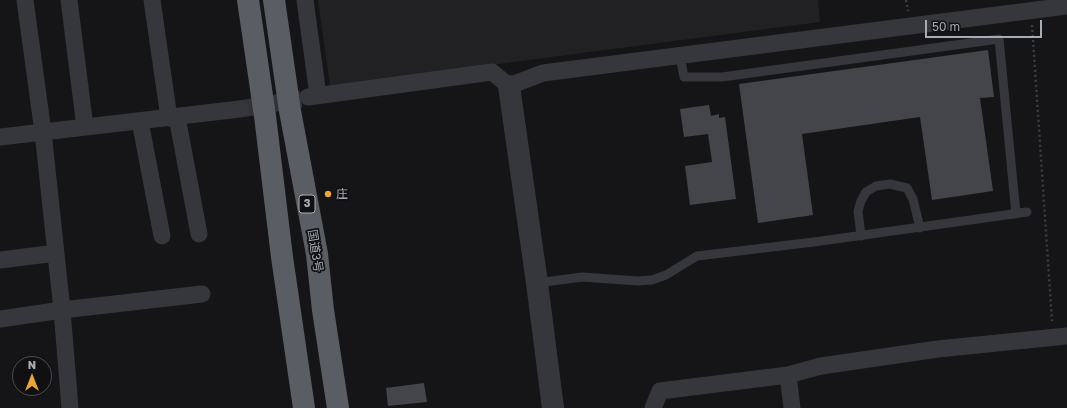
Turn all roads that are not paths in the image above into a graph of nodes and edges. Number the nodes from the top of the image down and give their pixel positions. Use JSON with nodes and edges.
{"nodes":[{"id":1,"x":25,"y":0,"type":"edge"},
{"id":2,"x":69,"y":0,"type":"edge"},
{"id":3,"x":152,"y":0,"type":"edge"},
{"id":4,"x":248,"y":0,"type":"edge"},
{"id":5,"x":274,"y":0,"type":"edge"},
{"id":6,"x":305,"y":0,"type":"edge"},
{"id":7,"x":1067,"y":6,"type":"edge"},
{"id":8,"x":680,"y":56,"type":"junction"},
{"id":9,"x":509,"y":86,"type":"junction"},
{"id":10,"x":240,"y":109,"type":"tunnel mouth"},
{"id":11,"x":173,"y":118,"type":"junction"},
{"id":12,"x":140,"y":121,"type":"junction"},
{"id":13,"x":85,"y":127,"type":"junction"},
{"id":14,"x":43,"y":132,"type":"junction"},
{"id":15,"x":0,"y":137,"type":"edge"},
{"id":16,"x":1027,"y":212,"type":"dead end"},
{"id":17,"x":1016,"y":214,"type":"junction"},
{"id":18,"x":920,"y":228,"type":"junction"},
{"id":19,"x":200,"y":234,"type":"dead end"},
{"id":20,"x":162,"y":236,"type":"dead end"},
{"id":21,"x":862,"y":236,"type":"junction"},
{"id":22,"x":56,"y":253,"type":"junction"},
{"id":23,"x":0,"y":260,"type":"edge"},
{"id":24,"x":537,"y":283,"type":"junction"},
{"id":25,"x":202,"y":294,"type":"dead end"},
{"id":26,"x":62,"y":310,"type":"junction"},
{"id":27,"x":0,"y":319,"type":"edge"},
{"id":28,"x":1060,"y":337,"type":"edge"},
{"id":29,"x":788,"y":375,"type":"junction"},
{"id":30,"x":70,"y":408,"type":"edge"},
{"id":31,"x":304,"y":408,"type":"edge"},
{"id":32,"x":338,"y":408,"type":"edge"},
{"id":33,"x":553,"y":408,"type":"edge"},
{"id":34,"x":653,"y":408,"type":"edge"},
{"id":35,"x":792,"y":408,"type":"edge"}],
"edges":[{"from":1,"to":14,"type":"street"},
{"from":2,"to":13,"type":"street"},
{"from":3,"to":11,"type":"street"},
{"from":4,"to":31,"type":"highway"},
{"from":5,"to":32,"type":"highway","name":"国道3号","number":"3"},
{"from":6,"to":9,"type":"street"},
{"from":7,"to":8,"type":"street"},
{"from":8,"to":9,"type":"street"},
{"from":8,"to":17,"type":"lane"},
{"from":9,"to":24,"type":"street"},
{"from":10,"to":11,"type":"street"},
{"from":11,"to":12,"type":"street"},
{"from":11,"to":19,"type":"street"},
{"from":12,"to":13,"type":"street"},
{"from":12,"to":20,"type":"street"},
{"from":13,"to":14,"type":"street"},
{"from":14,"to":15,"type":"street"},
{"from":14,"to":22,"type":"street"},
{"from":16,"to":17,"type":"lane"},
{"from":17,"to":18,"type":"lane"},
{"from":18,"to":21,"type":"lane"},
{"from":18,"to":21,"type":"lane"},
{"from":21,"to":24,"type":"lane"},
{"from":22,"to":23,"type":"street"},
{"from":22,"to":26,"type":"street"},
{"from":24,"to":33,"type":"street"},
{"from":25,"to":26,"type":"street"},
{"from":26,"to":27,"type":"street"},
{"from":26,"to":30,"type":"street"},
{"from":28,"to":29,"type":"street"},
{"from":29,"to":34,"type":"street"},
{"from":29,"to":35,"type":"street"}]}
